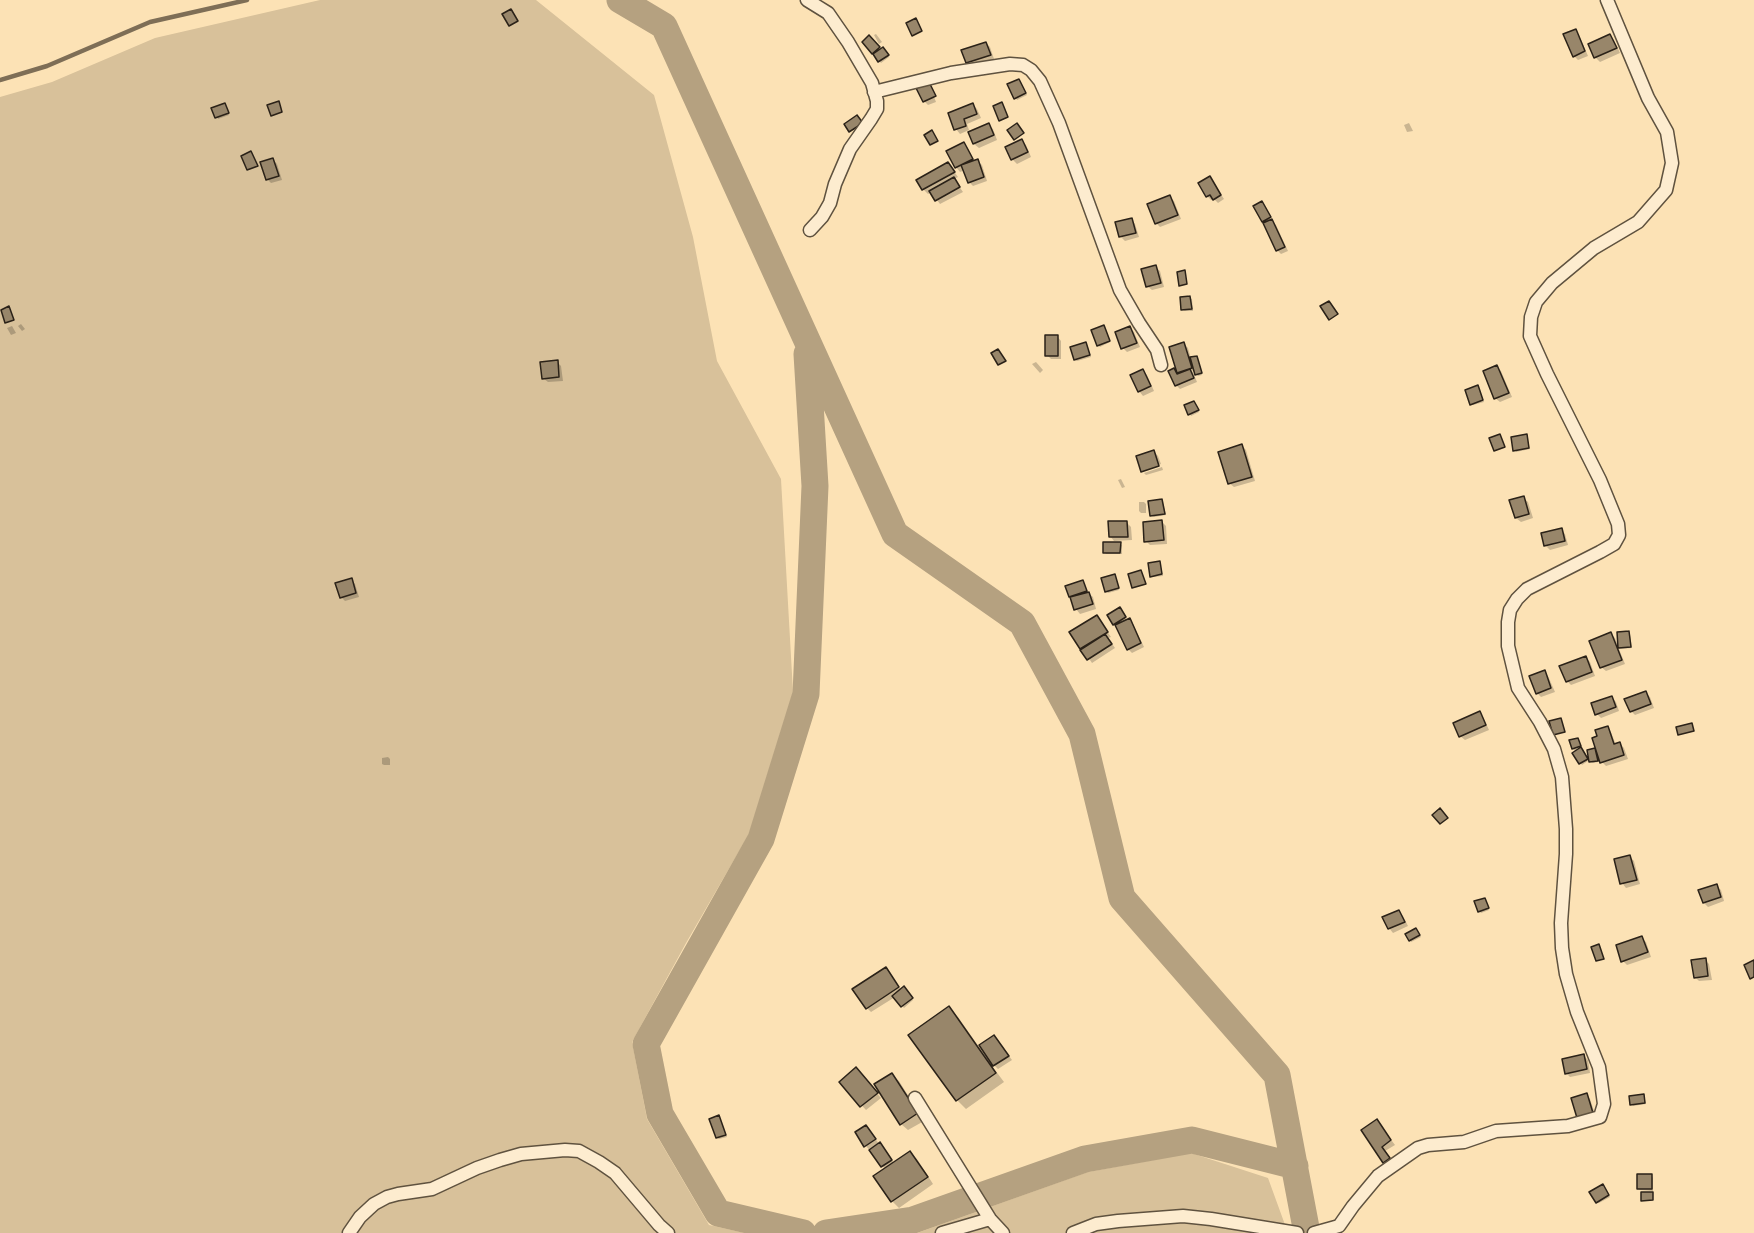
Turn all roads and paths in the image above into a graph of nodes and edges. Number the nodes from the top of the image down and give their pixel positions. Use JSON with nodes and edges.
{"nodes":[{"id":1,"x":807,"y":0,"type":"edge"},
{"id":2,"x":1607,"y":0,"type":"edge"},
{"id":3,"x":874,"y":92,"type":"junction"},
{"id":4,"x":810,"y":230,"type":"dead end"},
{"id":5,"x":1161,"y":365,"type":"dead end"},
{"id":6,"x":915,"y":1098,"type":"dead end"},
{"id":7,"x":990,"y":1219,"type":"junction"},
{"id":8,"x":349,"y":1233,"type":"edge"},
{"id":9,"x":668,"y":1233,"type":"edge"},
{"id":10,"x":942,"y":1233,"type":"edge"},
{"id":11,"x":1003,"y":1233,"type":"edge"},
{"id":12,"x":1073,"y":1233,"type":"edge"},
{"id":13,"x":1297,"y":1233,"type":"edge"},
{"id":14,"x":1314,"y":1233,"type":"edge"}],
"edges":[{"from":1,"to":3,"type":"street"},
{"from":2,"to":14,"type":"street"},
{"from":3,"to":4,"type":"street"},
{"from":3,"to":5,"type":"street"},
{"from":6,"to":7,"type":"street"},
{"from":7,"to":10,"type":"street"},
{"from":7,"to":11,"type":"street"},
{"from":8,"to":9,"type":"street"},
{"from":12,"to":13,"type":"street"}]}
